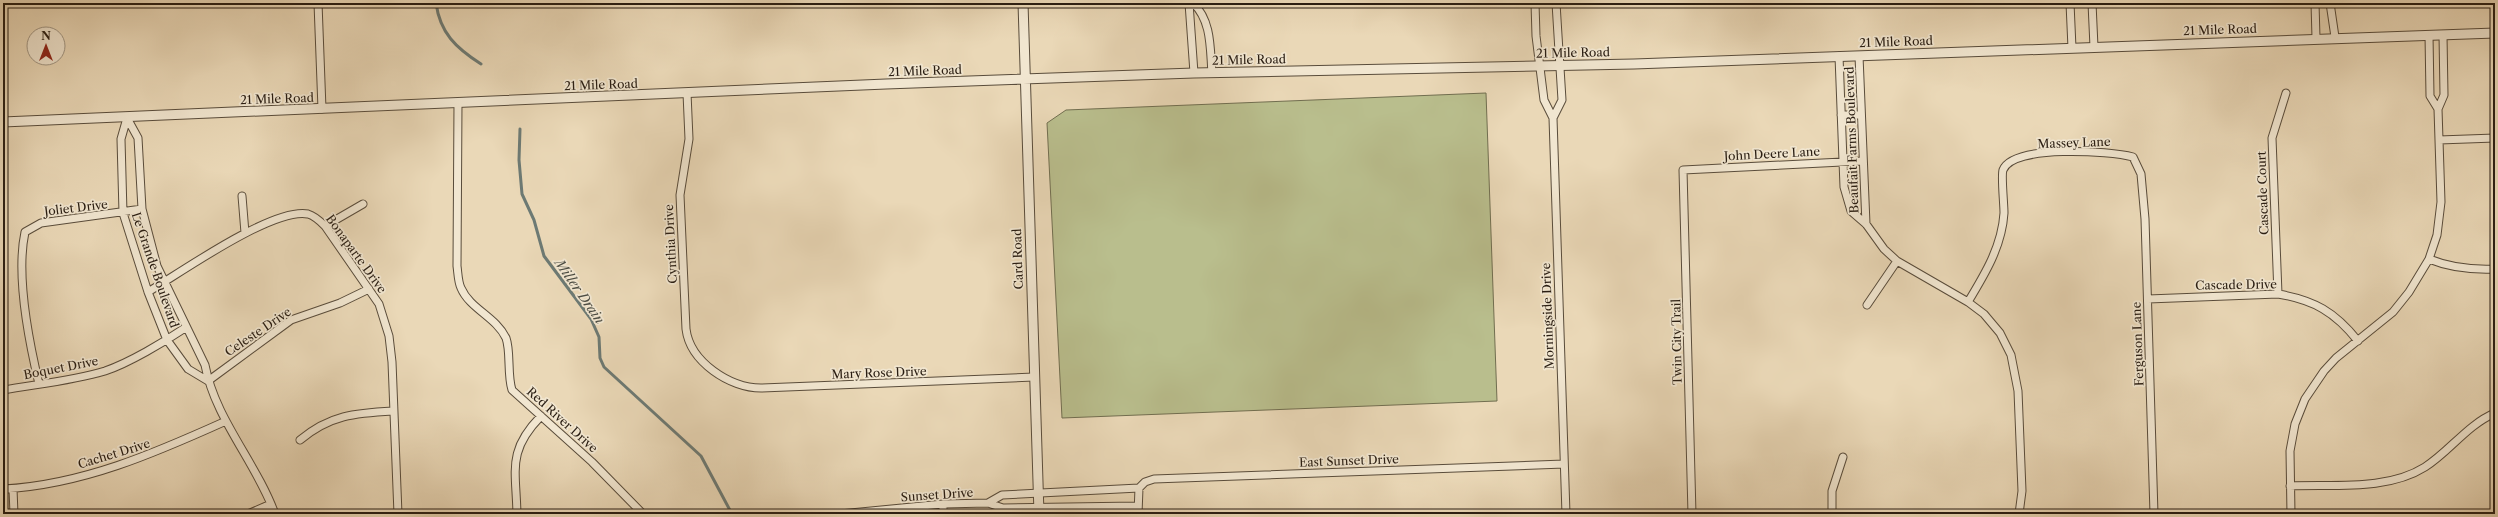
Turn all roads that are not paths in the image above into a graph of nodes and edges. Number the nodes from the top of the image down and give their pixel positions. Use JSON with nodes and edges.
{"nodes":[{"id":1,"x":318,"y":3,"type":"edge"},
{"id":2,"x":1023,"y":3,"type":"edge"},
{"id":3,"x":1189,"y":3,"type":"edge"},
{"id":4,"x":1193,"y":3,"type":"edge"},
{"id":5,"x":1535,"y":3,"type":"edge"},
{"id":6,"x":1556,"y":3,"type":"edge"},
{"id":7,"x":2070,"y":3,"type":"edge"},
{"id":8,"x":2092,"y":3,"type":"edge"},
{"id":9,"x":2315,"y":3,"type":"edge"},
{"id":10,"x":2330,"y":3,"type":"edge"},
{"id":11,"x":2495,"y":32,"type":"edge"},
{"id":12,"x":2429,"y":35,"type":"junction"},
{"id":13,"x":2443,"y":35,"type":"junction"},
{"id":14,"x":2335,"y":37,"type":"junction"},
{"id":15,"x":2316,"y":38,"type":"junction"},
{"id":16,"x":2094,"y":47,"type":"junction"},
{"id":17,"x":2072,"y":48,"type":"junction"},
{"id":18,"x":1839,"y":56,"type":"junction"},
{"id":19,"x":1859,"y":56,"type":"junction"},
{"id":20,"x":1560,"y":65,"type":"junction"},
{"id":21,"x":1540,"y":66,"type":"junction"},
{"id":22,"x":1194,"y":73,"type":"junction"},
{"id":23,"x":1212,"y":73,"type":"junction"},
{"id":24,"x":1026,"y":80,"type":"junction"},
{"id":25,"x":687,"y":93,"type":"junction"},
{"id":26,"x":2286,"y":93,"type":"dead end"},
{"id":27,"x":458,"y":103,"type":"junction"},
{"id":28,"x":322,"y":109,"type":"junction"},
{"id":29,"x":2438,"y":109,"type":"junction"},
{"id":30,"x":1841,"y":115,"type":"junction"},
{"id":31,"x":1861,"y":115,"type":"junction"},
{"id":32,"x":127,"y":118,"type":"junction"},
{"id":33,"x":1553,"y":118,"type":"junction"},
{"id":34,"x":3,"y":122,"type":"edge"},
{"id":35,"x":2495,"y":138,"type":"edge"},
{"id":36,"x":2439,"y":140,"type":"junction"},
{"id":37,"x":1843,"y":161,"type":"junction"},
{"id":38,"x":1862,"y":161,"type":"junction"},
{"id":39,"x":1683,"y":170,"type":"joint"},
{"id":40,"x":2141,"y":174,"type":"joint"},
{"id":41,"x":242,"y":196,"type":"dead end"},
{"id":42,"x":363,"y":204,"type":"dead end"},
{"id":43,"x":142,"y":209,"type":"junction"},
{"id":44,"x":123,"y":213,"type":"junction"},
{"id":45,"x":1866,"y":224,"type":"junction"},
{"id":46,"x":325,"y":226,"type":"junction"},
{"id":47,"x":245,"y":233,"type":"junction"},
{"id":48,"x":2429,"y":259,"type":"junction"},
{"id":49,"x":1897,"y":261,"type":"junction"},
{"id":50,"x":2495,"y":269,"type":"edge"},
{"id":51,"x":163,"y":283,"type":"junction"},
{"id":52,"x":368,"y":290,"type":"junction"},
{"id":53,"x":148,"y":292,"type":"junction"},
{"id":54,"x":2278,"y":294,"type":"junction"},
{"id":55,"x":2148,"y":299,"type":"junction"},
{"id":56,"x":1968,"y":302,"type":"junction"},
{"id":57,"x":1867,"y":305,"type":"dead end"},
{"id":58,"x":185,"y":328,"type":"junction"},
{"id":59,"x":167,"y":340,"type":"junction"},
{"id":60,"x":2358,"y":341,"type":"junction"},
{"id":61,"x":1034,"y":377,"type":"junction"},
{"id":62,"x":726,"y":379,"type":"joint"},
{"id":63,"x":208,"y":381,"type":"junction"},
{"id":64,"x":39,"y":384,"type":"junction"},
{"id":65,"x":3,"y":390,"type":"edge"},
{"id":66,"x":393,"y":411,"type":"junction"},
{"id":67,"x":2495,"y":413,"type":"edge"},
{"id":68,"x":540,"y":416,"type":"junction"},
{"id":69,"x":226,"y":421,"type":"junction"},
{"id":70,"x":300,"y":440,"type":"dead end"},
{"id":71,"x":1843,"y":457,"type":"dead end"},
{"id":72,"x":1564,"y":464,"type":"junction"},
{"id":73,"x":2290,"y":486,"type":"junction"},
{"id":74,"x":1139,"y":488,"type":"junction"},
{"id":75,"x":3,"y":489,"type":"edge"},
{"id":76,"x":13,"y":489,"type":"junction"},
{"id":77,"x":1038,"y":492,"type":"junction"},
{"id":78,"x":988,"y":503,"type":"junction"},
{"id":79,"x":271,"y":504,"type":"junction"},
{"id":80,"x":943,"y":504,"type":"junction"},
{"id":81,"x":1137,"y":506,"type":"junction"},
{"id":82,"x":1039,"y":511,"type":"edge"},
{"id":83,"x":14,"y":514,"type":"edge"},
{"id":84,"x":248,"y":514,"type":"edge"},
{"id":85,"x":275,"y":514,"type":"edge"},
{"id":86,"x":398,"y":514,"type":"edge"},
{"id":87,"x":517,"y":514,"type":"edge"},
{"id":88,"x":643,"y":514,"type":"edge"},
{"id":89,"x":840,"y":514,"type":"edge"},
{"id":90,"x":944,"y":514,"type":"edge"},
{"id":91,"x":1138,"y":514,"type":"edge"},
{"id":92,"x":1566,"y":514,"type":"edge"},
{"id":93,"x":1692,"y":514,"type":"edge"},
{"id":94,"x":1832,"y":514,"type":"edge"},
{"id":95,"x":2019,"y":514,"type":"edge"},
{"id":96,"x":2154,"y":514,"type":"edge"},
{"id":97,"x":2291,"y":514,"type":"edge"}],
"edges":[{"from":1,"to":28,"type":"street"},
{"from":2,"to":24,"type":"street","name":"Card Road"},
{"from":3,"to":22,"type":"street"},
{"from":4,"to":23,"type":"street"},
{"from":5,"to":21,"type":"street","name":"Morningside Drive"},
{"from":6,"to":20,"type":"street","name":"Morningside Drive"},
{"from":7,"to":17,"type":"street"},
{"from":8,"to":16,"type":"street"},
{"from":9,"to":15,"type":"street"},
{"from":10,"to":14,"type":"street"},
{"from":11,"to":13,"type":"street","name":"21 Mile Road"},
{"from":12,"to":13,"type":"street","name":"21 Mile Road"},
{"from":12,"to":14,"type":"street","name":"21 Mile Road"},
{"from":12,"to":29,"type":"street"},
{"from":13,"to":29,"type":"street"},
{"from":14,"to":15,"type":"street","name":"21 Mile Road"},
{"from":15,"to":16,"type":"street","name":"21 Mile Road"},
{"from":16,"to":17,"type":"street","name":"21 Mile Road"},
{"from":17,"to":19,"type":"street","name":"21 Mile Road"},
{"from":18,"to":19,"type":"street","name":"21 Mile Road"},
{"from":18,"to":20,"type":"street","name":"21 Mile Road"},
{"from":18,"to":30,"type":"street","name":"Beaufait Farms Boulevard"},
{"from":19,"to":31,"type":"street","name":"Beaufait Farms Boulevard"},
{"from":20,"to":21,"type":"street","name":"21 Mile Road"},
{"from":20,"to":33,"type":"street","name":"Morningside Drive"},
{"from":21,"to":23,"type":"street","name":"21 Mile Road"},
{"from":21,"to":33,"type":"street","name":"Morningside Drive"},
{"from":22,"to":23,"type":"street","name":"21 Mile Road"},
{"from":22,"to":24,"type":"street","name":"21 Mile Road"},
{"from":24,"to":25,"type":"street","name":"21 Mile Road"},
{"from":24,"to":61,"type":"street","name":"Card Road"},
{"from":25,"to":27,"type":"street","name":"21 Mile Road"},
{"from":25,"to":62,"type":"street","name":"Cynthia Drive"},
{"from":26,"to":54,"type":"street","name":"Cascade Court"},
{"from":27,"to":28,"type":"street","name":"21 Mile Road"},
{"from":27,"to":68,"type":"street","name":"Red River Drive"},
{"from":28,"to":32,"type":"street","name":"21 Mile Road"},
{"from":29,"to":36,"type":"street"},
{"from":30,"to":31,"type":"street"},
{"from":30,"to":37,"type":"street","name":"Beaufait Farms Boulevard"},
{"from":31,"to":38,"type":"street","name":"Beaufait Farms Boulevard"},
{"from":32,"to":34,"type":"street","name":"21 Mile Road"},
{"from":32,"to":43,"type":"street","name":"Le Grande Boulevard"},
{"from":32,"to":44,"type":"street","name":"Le Grande Boulevard"},
{"from":33,"to":72,"type":"street","name":"Morningside Drive"},
{"from":35,"to":36,"type":"street"},
{"from":36,"to":48,"type":"street"},
{"from":37,"to":38,"type":"street","name":"John Deere Lane"},
{"from":37,"to":39,"type":"street","name":"John Deere Lane"},
{"from":37,"to":45,"type":"street","name":"Beaufait Farms Boulevard"},
{"from":38,"to":45,"type":"street","name":"Beaufait Farms Boulevard"},
{"from":39,"to":93,"type":"street","name":"Twin City Trail"},
{"from":40,"to":55,"type":"street","name":"Ferguson Lane"},
{"from":40,"to":56,"type":"street","name":"Massey Lane"},
{"from":41,"to":47,"type":"street"},
{"from":42,"to":46,"type":"street"},
{"from":43,"to":44,"type":"street","name":"Joliet Drive"},
{"from":43,"to":51,"type":"street","name":"Le Grande Boulevard"},
{"from":44,"to":53,"type":"street","name":"Le Grande Boulevard"},
{"from":44,"to":64,"type":"street","name":"Joliet Drive"},
{"from":45,"to":49,"type":"street","name":"Beaufait Farms Boulevard"},
{"from":46,"to":47,"type":"street","name":"Bonaparte Drive"},
{"from":46,"to":52,"type":"street","name":"Bonaparte Drive"},
{"from":47,"to":51,"type":"street","name":"Bonaparte Drive"},
{"from":48,"to":50,"type":"street"},
{"from":48,"to":60,"type":"street"},
{"from":49,"to":56,"type":"street","name":"Beaufait Farms Boulevard"},
{"from":49,"to":57,"type":"street"},
{"from":51,"to":53,"type":"street","name":"Bonaparte Drive"},
{"from":51,"to":58,"type":"street","name":"Le Grande Boulevard"},
{"from":52,"to":63,"type":"street","name":"Celeste Drive"},
{"from":52,"to":66,"type":"street","name":"Bonaparte Drive"},
{"from":53,"to":59,"type":"street","name":"Le Grande Boulevard"},
{"from":54,"to":55,"type":"street","name":"Cascade Drive"},
{"from":54,"to":60,"type":"street","name":"Cascade Drive"},
{"from":55,"to":96,"type":"street","name":"Ferguson Lane"},
{"from":56,"to":95,"type":"street","name":"Beaufait Farms Boulevard"},
{"from":58,"to":59,"type":"street","name":"Boquet Drive"},
{"from":58,"to":63,"type":"street","name":"Le Grande Boulevard"},
{"from":59,"to":63,"type":"street","name":"Le Grande Boulevard"},
{"from":59,"to":64,"type":"street","name":"Boquet Drive"},
{"from":60,"to":73,"type":"street"},
{"from":61,"to":62,"type":"street","name":"Mary Rose Drive"},
{"from":61,"to":77,"type":"street","name":"Card Road"},
{"from":63,"to":69,"type":"street","name":"Le Grande Boulevard"},
{"from":64,"to":65,"type":"street","name":"Boquet Drive"},
{"from":66,"to":70,"type":"street"},
{"from":66,"to":86,"type":"street","name":"Bonaparte Drive"},
{"from":67,"to":73,"type":"street"},
{"from":68,"to":87,"type":"street"},
{"from":68,"to":88,"type":"street","name":"Red River Drive"},
{"from":69,"to":76,"type":"street","name":"Cachet Drive"},
{"from":69,"to":79,"type":"street","name":"Le Grande Boulevard"},
{"from":71,"to":94,"type":"street"},
{"from":72,"to":74,"type":"street","name":"East Sunset Drive"},
{"from":72,"to":92,"type":"street","name":"Morningside Drive"},
{"from":73,"to":97,"type":"street"},
{"from":74,"to":77,"type":"street","name":"East Sunset Drive"},
{"from":74,"to":81,"type":"street"},
{"from":75,"to":76,"type":"street","name":"Cachet Drive"},
{"from":76,"to":83,"type":"street"},
{"from":77,"to":78,"type":"street","name":"Sunset Drive"},
{"from":77,"to":82,"type":"street","name":"Card Road"},
{"from":78,"to":80,"type":"street","name":"Sunset Drive"},
{"from":78,"to":82,"type":"street","name":"Sunset Drive"},
{"from":79,"to":84,"type":"street"},
{"from":79,"to":85,"type":"street","name":"Le Grande Boulevard"},
{"from":80,"to":89,"type":"street","name":"Sunset Drive"},
{"from":80,"to":90,"type":"street"},
{"from":81,"to":82,"type":"street"},
{"from":81,"to":91,"type":"street"}]}
